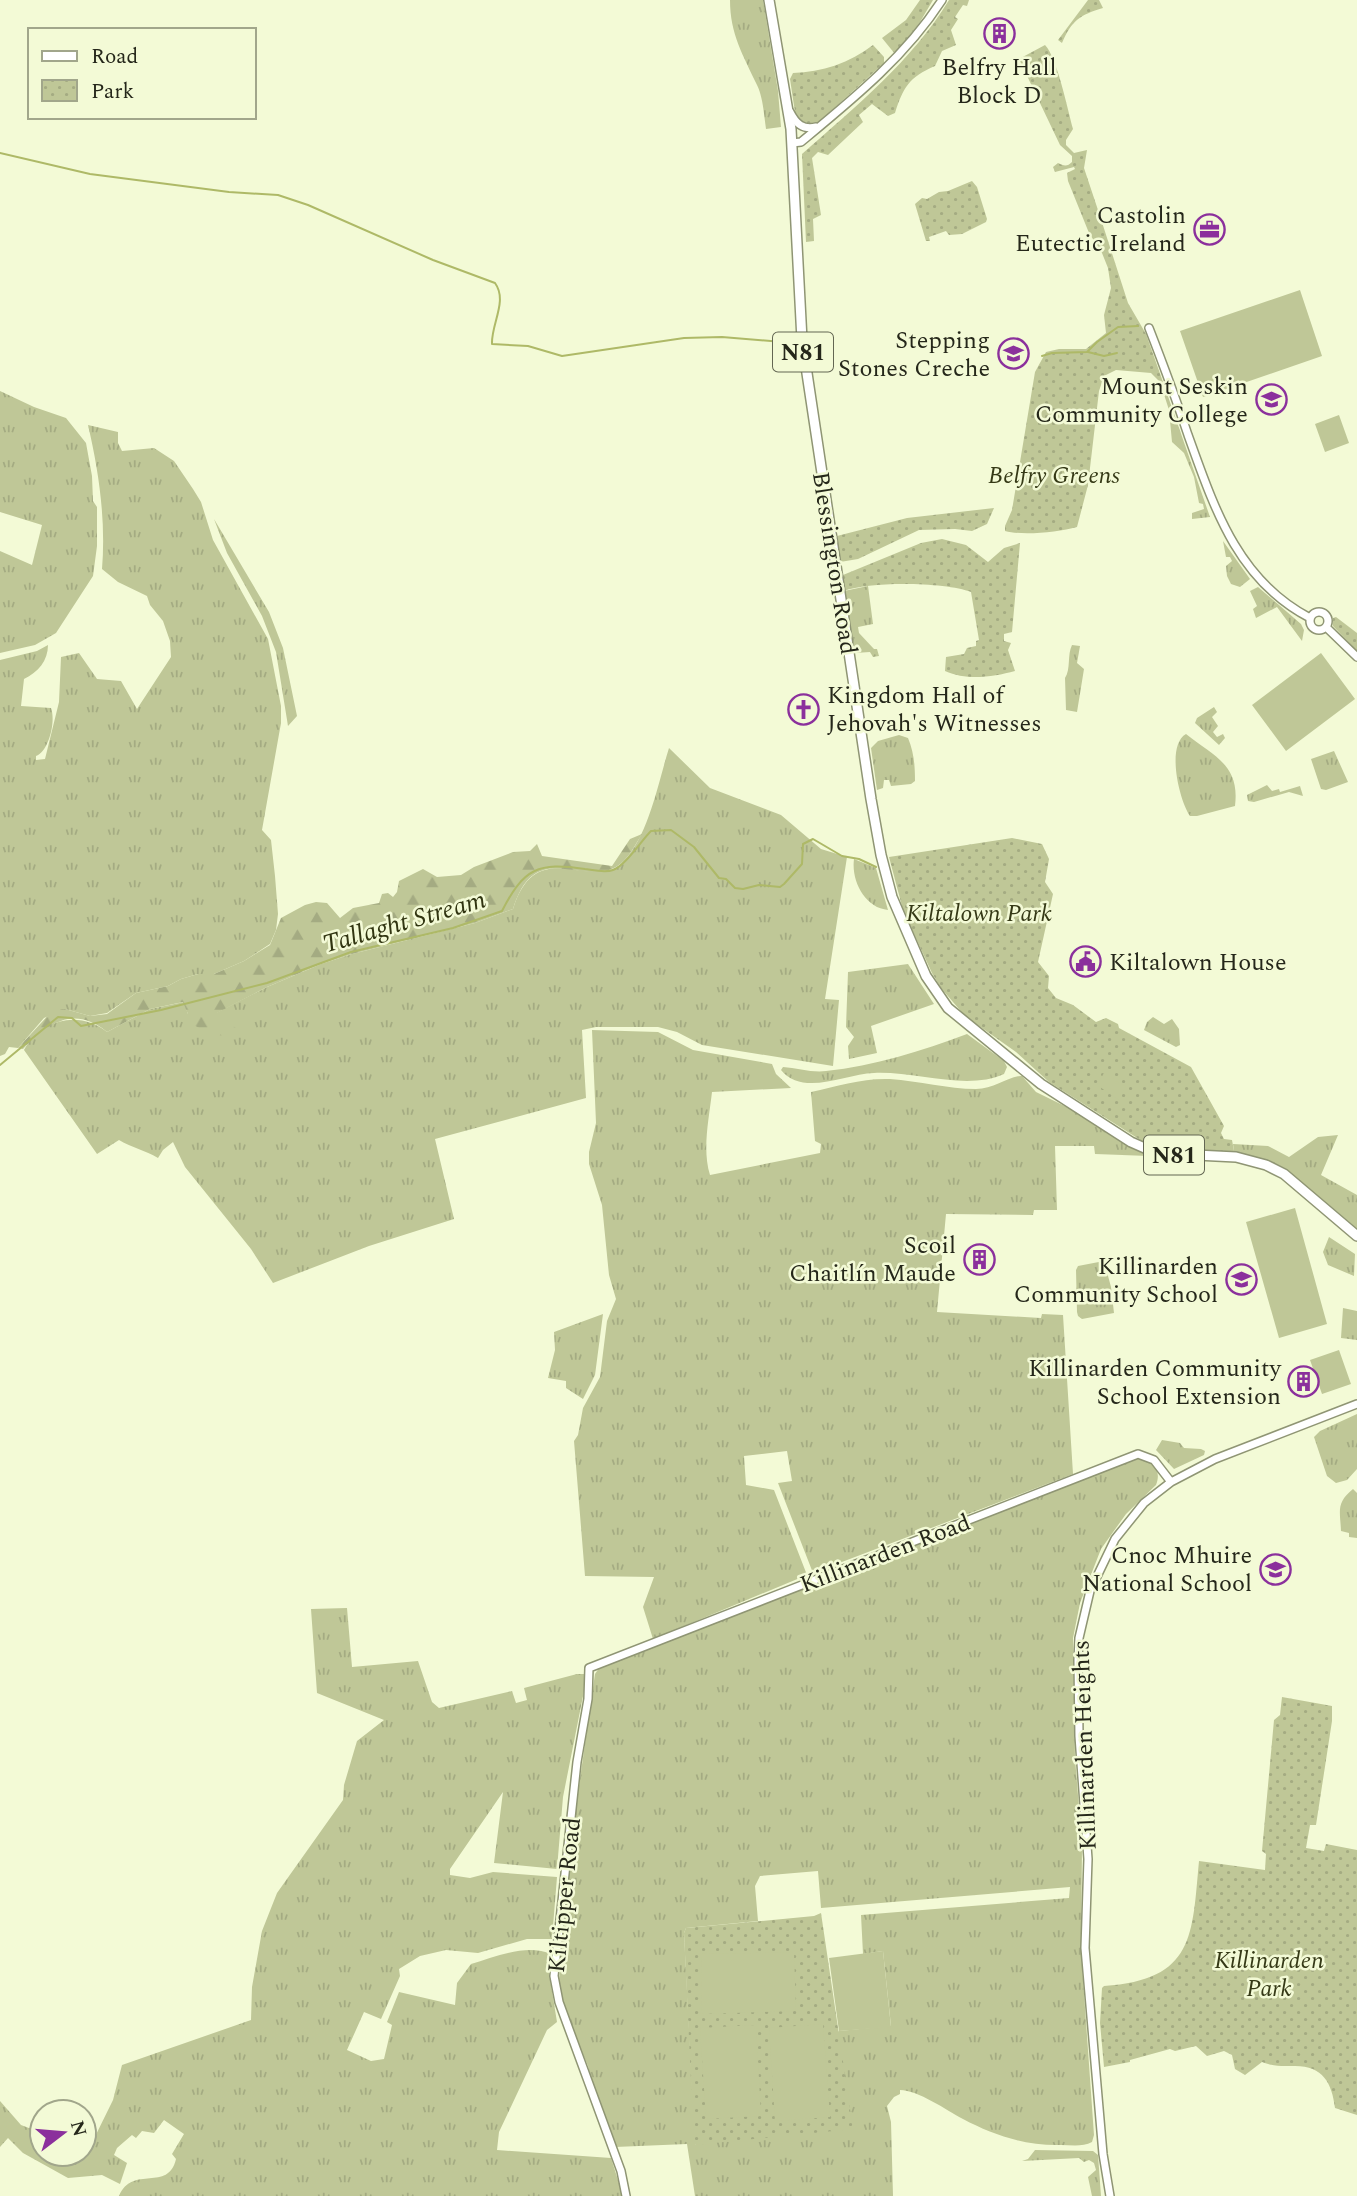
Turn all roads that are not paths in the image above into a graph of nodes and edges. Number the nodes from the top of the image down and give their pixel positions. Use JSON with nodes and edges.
{"nodes":[{"id":1,"x":769,"y":0,"type":"edge"},
{"id":2,"x":942,"y":0,"type":"edge"},
{"id":3,"x":786,"y":102,"type":"junction"},
{"id":4,"x":819,"y":127,"type":"junction"},
{"id":5,"x":792,"y":143,"type":"junction"},
{"id":6,"x":1149,"y":328,"type":"dead end"},
{"id":7,"x":1310,"y":618,"type":"junction"},
{"id":8,"x":1326,"y":626,"type":"junction"},
{"id":9,"x":1357,"y":657,"type":"edge"},
{"id":10,"x":1357,"y":1236,"type":"edge"},
{"id":11,"x":1357,"y":1404,"type":"edge"},
{"id":12,"x":1171,"y":1482,"type":"junction"},
{"id":13,"x":589,"y":1668,"type":"joint"},
{"id":14,"x":626,"y":2196,"type":"edge"},
{"id":15,"x":1110,"y":2196,"type":"edge"}],
"edges":[{"from":1,"to":3,"type":"main road","name":"Blessington Road","number":"N81"},
{"from":2,"to":4,"type":"street"},
{"from":3,"to":4,"type":"street"},
{"from":3,"to":5,"type":"main road","name":"Blessington Road","number":"N81"},
{"from":4,"to":5,"type":"street"},
{"from":5,"to":10,"type":"main road","name":"Blessington Road","number":"N81"},
{"from":6,"to":7,"type":"street"},
{"from":7,"to":8,"type":"street"},
{"from":7,"to":8,"type":"street"},
{"from":8,"to":9,"type":"street"},
{"from":11,"to":12,"type":"street","name":"Killinarden Heights"},
{"from":12,"to":13,"type":"street","name":"Killinarden Road"},
{"from":12,"to":15,"type":"street","name":"Killinarden Heights"},
{"from":13,"to":14,"type":"street","name":"Kiltipper Road"}]}
